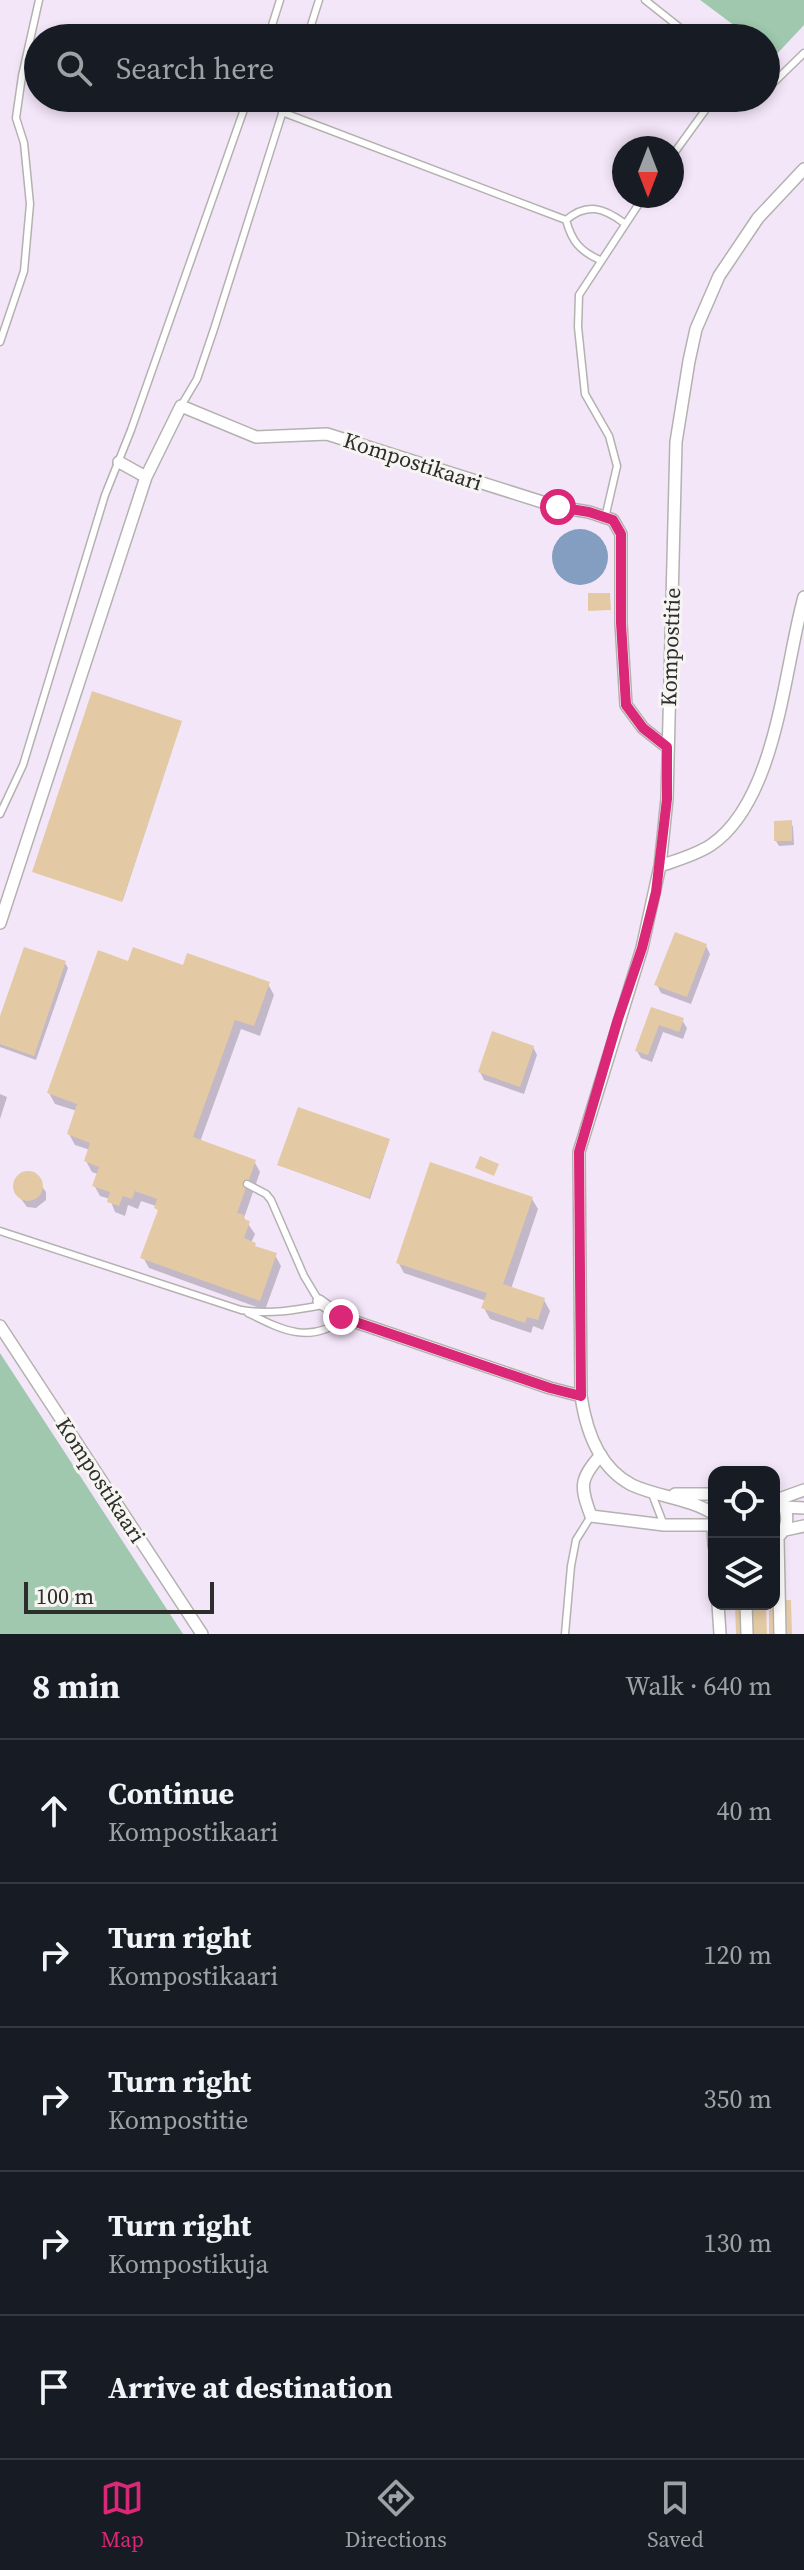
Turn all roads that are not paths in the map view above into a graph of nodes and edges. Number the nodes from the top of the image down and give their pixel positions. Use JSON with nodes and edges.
{"nodes":[{"id":1,"x":39,"y":0,"type":"edge"},
{"id":2,"x":280,"y":0,"type":"edge"},
{"id":3,"x":319,"y":0,"type":"edge"},
{"id":4,"x":645,"y":0,"type":"edge"},
{"id":5,"x":34,"y":24,"type":"edge"},
{"id":6,"x":272,"y":24,"type":"edge"},
{"id":7,"x":311,"y":24,"type":"edge"},
{"id":8,"x":675,"y":24,"type":"edge"},
{"id":9,"x":804,"y":53,"type":"edge"},
{"id":10,"x":24,"y":67,"type":"edge"},
{"id":11,"x":780,"y":76,"type":"edge"},
{"id":12,"x":243,"y":112,"type":"edge"},
{"id":13,"x":282,"y":112,"type":"joint"},
{"id":14,"x":704,"y":112,"type":"edge"},
{"id":15,"x":684,"y":139,"type":"edge"},
{"id":16,"x":804,"y":169,"type":"edge"},
{"id":17,"x":635,"y":208,"type":"edge"},
{"id":18,"x":566,"y":220,"type":"junction"},
{"id":19,"x":624,"y":223,"type":"junction"},
{"id":20,"x":600,"y":260,"type":"junction"},
{"id":21,"x":0,"y":342,"type":"edge"},
{"id":22,"x":181,"y":406,"type":"junction"},
{"id":23,"x":119,"y":462,"type":"junction"},
{"id":24,"x":146,"y":477,"type":"junction"},
{"id":25,"x":605,"y":518,"type":"junction"},
{"id":26,"x":804,"y":597,"type":"edge"},
{"id":27,"x":667,"y":747,"type":"junction"},
{"id":28,"x":0,"y":814,"type":"edge"},
{"id":29,"x":660,"y":866,"type":"junction"},
{"id":30,"x":0,"y":923,"type":"edge"},
{"id":31,"x":247,"y":1184,"type":"dead end"},
{"id":32,"x":0,"y":1231,"type":"edge"},
{"id":33,"x":321,"y":1303,"type":"junction"},
{"id":34,"x":241,"y":1310,"type":"junction"},
{"id":35,"x":345,"y":1318,"type":"junction"},
{"id":36,"x":0,"y":1326,"type":"edge"},
{"id":37,"x":581,"y":1396,"type":"junction"},
{"id":38,"x":601,"y":1455,"type":"junction"},
{"id":39,"x":804,"y":1490,"type":"edge"},
{"id":40,"x":657,"y":1492,"type":"junction"},
{"id":41,"x":708,"y":1494,"type":"edge"},
{"id":42,"x":780,"y":1501,"type":"edge"},
{"id":43,"x":780,"y":1501,"type":"edge"},
{"id":44,"x":780,"y":1503,"type":"edge"},
{"id":45,"x":804,"y":1508,"type":"edge"},
{"id":46,"x":591,"y":1516,"type":"junction"},
{"id":47,"x":708,"y":1519,"type":"edge"},
{"id":48,"x":708,"y":1522,"type":"edge"},
{"id":49,"x":664,"y":1525,"type":"junction"},
{"id":50,"x":804,"y":1526,"type":"edge"},
{"id":51,"x":780,"y":1534,"type":"edge"},
{"id":52,"x":780,"y":1536,"type":"edge"},
{"id":53,"x":779,"y":1538,"type":"edge"},
{"id":54,"x":718,"y":1610,"type":"edge"},
{"id":55,"x":746,"y":1610,"type":"edge"},
{"id":56,"x":202,"y":1634,"type":"edge"},
{"id":57,"x":565,"y":1634,"type":"edge"},
{"id":58,"x":720,"y":1634,"type":"edge"},
{"id":59,"x":747,"y":1634,"type":"edge"},
{"id":60,"x":780,"y":1634,"type":"edge"}],
"edges":[{"from":1,"to":5,"type":"lane"},
{"from":2,"to":6,"type":"lane"},
{"from":3,"to":7,"type":"lane"},
{"from":4,"to":8,"type":"lane"},
{"from":9,"to":11,"type":"lane"},
{"from":10,"to":21,"type":"lane"},
{"from":12,"to":23,"type":"lane"},
{"from":13,"to":18,"type":"lane"},
{"from":13,"to":22,"type":"lane"},
{"from":14,"to":15,"type":"lane"},
{"from":16,"to":27,"type":"street","name":"Kompostitie"},
{"from":17,"to":19,"type":"lane"},
{"from":18,"to":19,"type":"lane"},
{"from":18,"to":20,"type":"lane"},
{"from":19,"to":20,"type":"lane"},
{"from":20,"to":25,"type":"lane"},
{"from":22,"to":24,"type":"street"},
{"from":22,"to":25,"type":"street","name":"Kompostikaari"},
{"from":23,"to":24,"type":"street"},
{"from":23,"to":28,"type":"lane"},
{"from":24,"to":30,"type":"street"},
{"from":25,"to":27,"type":"street"},
{"from":26,"to":29,"type":"street"},
{"from":27,"to":29,"type":"street","name":"Kompostitie"},
{"from":29,"to":37,"type":"street","name":"Kompostitie"},
{"from":31,"to":33,"type":"lane"},
{"from":32,"to":34,"type":"lane"},
{"from":33,"to":34,"type":"lane"},
{"from":33,"to":35,"type":"street"},
{"from":34,"to":35,"type":"lane"},
{"from":35,"to":37,"type":"street"},
{"from":36,"to":56,"type":"street","name":"Kompostikaari"},
{"from":37,"to":38,"type":"street","name":"Kompostitie"},
{"from":38,"to":40,"type":"street","name":"Kompostitie"},
{"from":38,"to":46,"type":"street"},
{"from":39,"to":42,"type":"street"},
{"from":40,"to":41,"type":"street","name":"Kompostitie"},
{"from":40,"to":47,"type":"street","name":"Kompostitie"},
{"from":40,"to":49,"type":"lane"},
{"from":43,"to":45,"type":"street"},
{"from":44,"to":51,"type":"street"},
{"from":46,"to":49,"type":"street"},
{"from":46,"to":57,"type":"lane"},
{"from":48,"to":49,"type":"street"},
{"from":50,"to":52,"type":"street"},
{"from":53,"to":60,"type":"street"},
{"from":54,"to":58,"type":"street"},
{"from":55,"to":59,"type":"street"}]}
